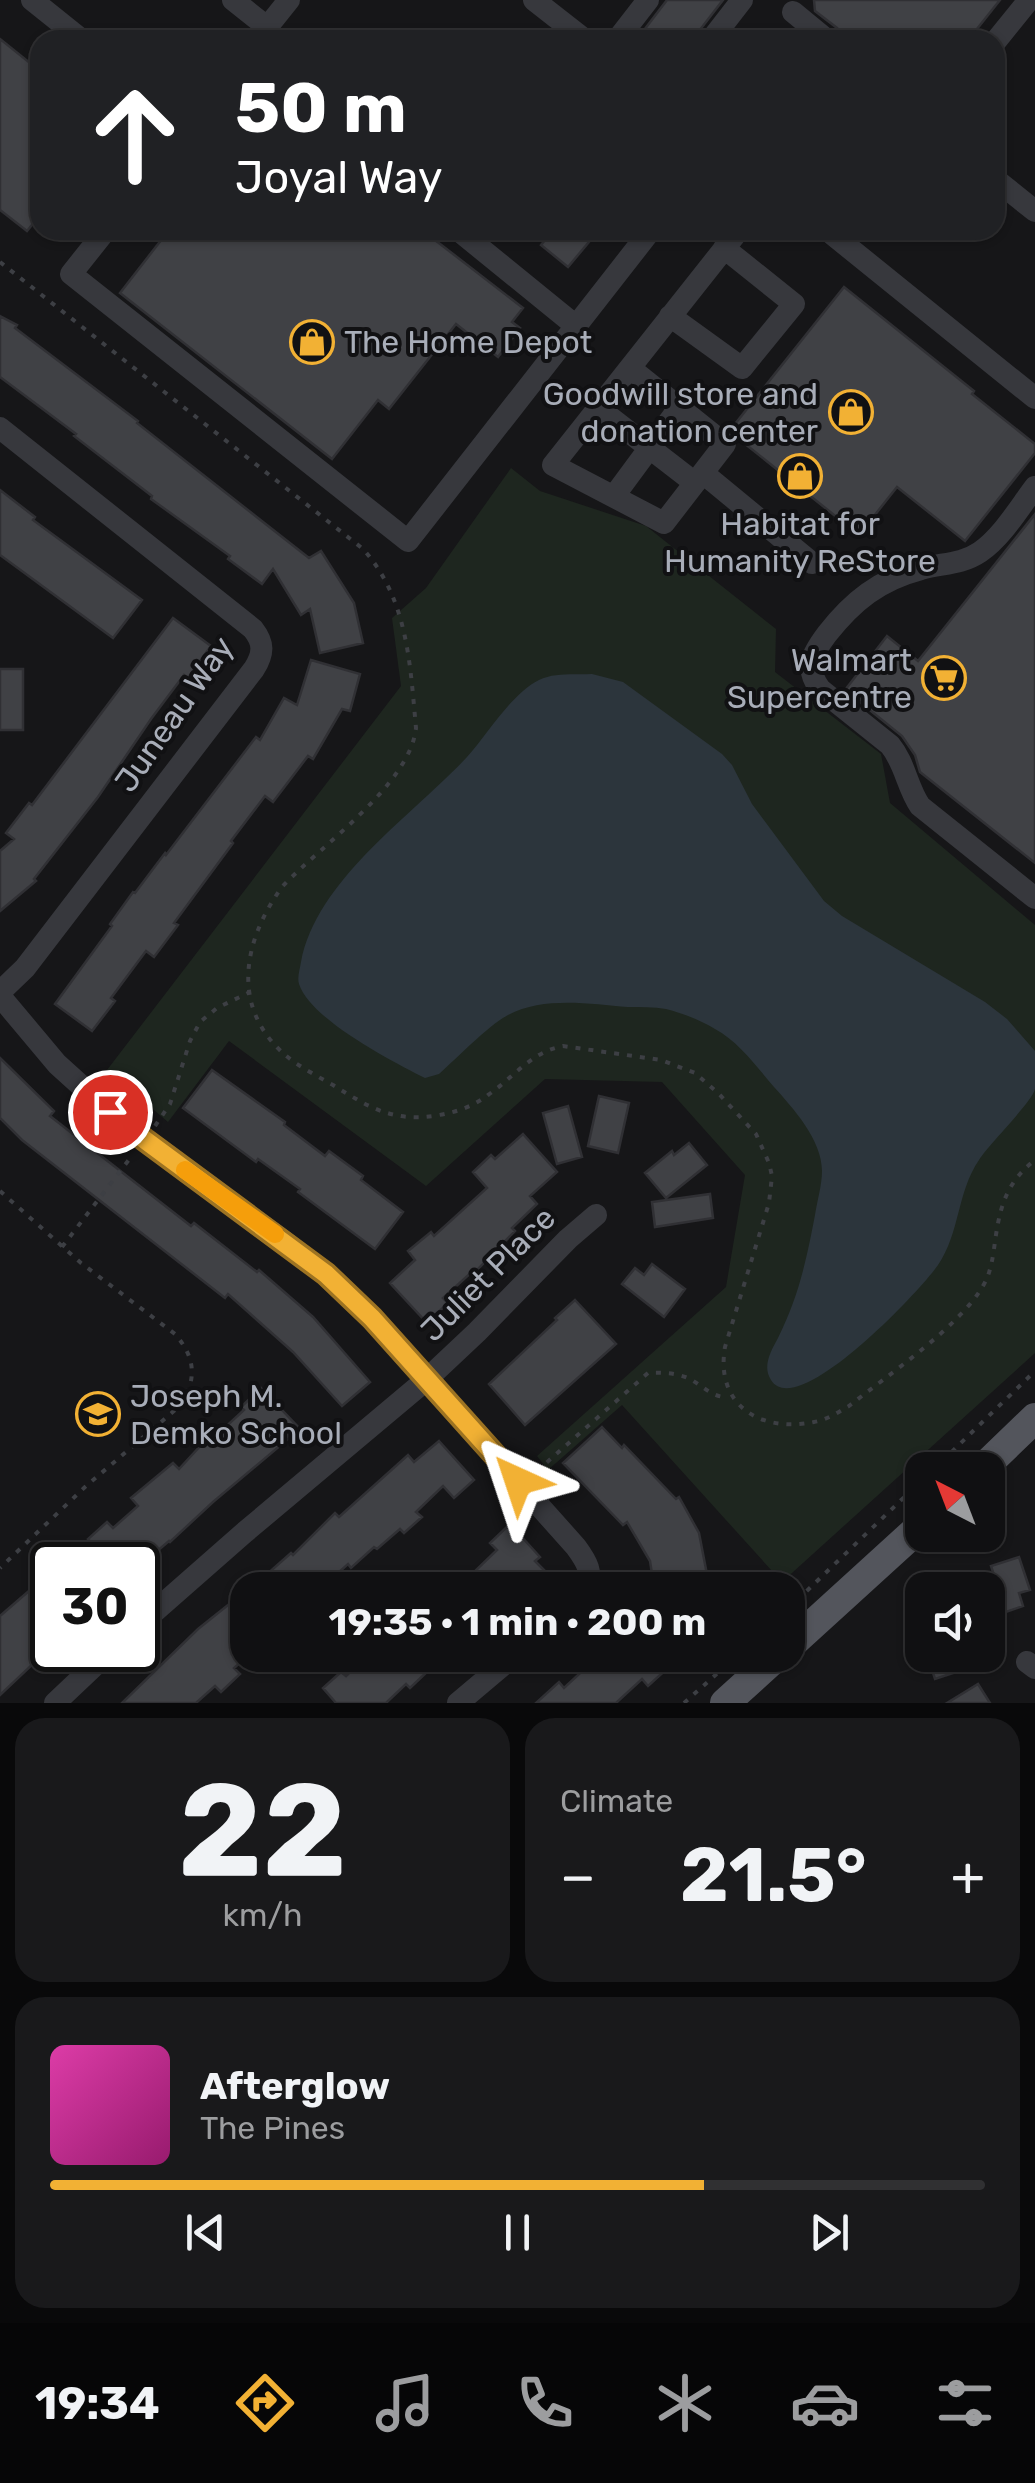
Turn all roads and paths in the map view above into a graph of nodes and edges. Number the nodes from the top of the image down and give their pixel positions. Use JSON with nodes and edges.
{"nodes":[{"id":1,"x":32,"y":0,"type":"edge"},
{"id":2,"x":234,"y":0,"type":"edge"},
{"id":3,"x":288,"y":0,"type":"edge"},
{"id":4,"x":534,"y":0,"type":"edge"},
{"id":5,"x":648,"y":0,"type":"edge"},
{"id":6,"x":742,"y":0,"type":"edge"},
{"id":7,"x":1029,"y":0,"type":"edge"},
{"id":8,"x":793,"y":6,"type":"edge"},
{"id":9,"x":70,"y":30,"type":"edge"},
{"id":10,"x":259,"y":30,"type":"edge"},
{"id":11,"x":265,"y":30,"type":"edge"},
{"id":12,"x":572,"y":30,"type":"edge"},
{"id":13,"x":631,"y":30,"type":"edge"},
{"id":14,"x":719,"y":30,"type":"edge"},
{"id":15,"x":817,"y":30,"type":"edge"},
{"id":16,"x":1005,"y":30,"type":"edge"},
{"id":17,"x":1005,"y":187,"type":"edge"},
{"id":18,"x":1035,"y":211,"type":"edge"},
{"id":19,"x":98,"y":240,"type":"edge"},
{"id":20,"x":470,"y":240,"type":"edge"},
{"id":21,"x":643,"y":240,"type":"edge"},
{"id":22,"x":731,"y":240,"type":"edge"},
{"id":23,"x":733,"y":240,"type":"edge"},
{"id":24,"x":839,"y":240,"type":"edge"},
{"id":25,"x":0,"y":262,"type":"edge"},
{"id":26,"x":670,"y":316,"type":"junction"},
{"id":27,"x":576,"y":326,"type":"junction"},
{"id":28,"x":630,"y":368,"type":"junction"},
{"id":29,"x":1035,"y":398,"type":"edge"},
{"id":30,"x":598,"y":408,"type":"junction"},
{"id":31,"x":680,"y":408,"type":"junction"},
{"id":32,"x":0,"y":428,"type":"edge"},
{"id":33,"x":650,"y":448,"type":"junction"},
{"id":34,"x":699,"y":478,"type":"junction"},
{"id":35,"x":1035,"y":487,"type":"edge"},
{"id":36,"x":614,"y":496,"type":"junction"},
{"id":37,"x":812,"y":562,"type":"dead end"},
{"id":38,"x":1035,"y":898,"type":"edge"},
{"id":39,"x":248,"y":993,"type":"junction"},
{"id":40,"x":0,"y":994,"type":"edge"},
{"id":41,"x":152,"y":1131,"type":"dead end"},
{"id":42,"x":137,"y":1150,"type":"dead end"},
{"id":43,"x":1035,"y":1160,"type":"edge"},
{"id":44,"x":0,"y":1191,"type":"edge"},
{"id":45,"x":596,"y":1214,"type":"dead end"},
{"id":46,"x":62,"y":1247,"type":"junction"},
{"id":47,"x":1035,"y":1371,"type":"edge"},
{"id":48,"x":426,"y":1380,"type":"junction"},
{"id":49,"x":730,"y":1396,"type":"junction"},
{"id":50,"x":1035,"y":1418,"type":"edge"},
{"id":51,"x":952,"y":1452,"type":"edge"},
{"id":52,"x":1000,"y":1452,"type":"edge"},
{"id":53,"x":537,"y":1471,"type":"dead end"},
{"id":54,"x":905,"y":1496,"type":"edge"},
{"id":55,"x":905,"y":1540,"type":"edge"},
{"id":56,"x":0,"y":1565,"type":"edge"},
{"id":57,"x":590,"y":1572,"type":"edge"},
{"id":58,"x":805,"y":1593,"type":"edge"},
{"id":59,"x":160,"y":1606,"type":"edge"},
{"id":60,"x":805,"y":1631,"type":"edge"},
{"id":61,"x":87,"y":1672,"type":"edge"},
{"id":62,"x":495,"y":1672,"type":"edge"},
{"id":63,"x":719,"y":1672,"type":"edge"},
{"id":64,"x":759,"y":1672,"type":"edge"},
{"id":65,"x":54,"y":1703,"type":"edge"},
{"id":66,"x":458,"y":1703,"type":"edge"},
{"id":67,"x":684,"y":1703,"type":"edge"},
{"id":68,"x":725,"y":1703,"type":"edge"}],
"edges":[{"from":1,"to":9,"type":"street"},
{"from":2,"to":10,"type":"street"},
{"from":3,"to":11,"type":"street"},
{"from":4,"to":12,"type":"street"},
{"from":5,"to":13,"type":"street"},
{"from":6,"to":14,"type":"street"},
{"from":7,"to":16,"type":"street"},
{"from":8,"to":15,"type":"street"},
{"from":17,"to":18,"type":"street"},
{"from":19,"to":27,"type":"street"},
{"from":20,"to":27,"type":"street"},
{"from":21,"to":27,"type":"street"},
{"from":22,"to":26,"type":"street"},
{"from":23,"to":26,"type":"street"},
{"from":24,"to":29,"type":"street"},
{"from":25,"to":39,"type":"path"},
{"from":26,"to":28,"type":"street"},
{"from":28,"to":30,"type":"street"},
{"from":28,"to":31,"type":"street"},
{"from":30,"to":33,"type":"street"},
{"from":30,"to":36,"type":"street"},
{"from":31,"to":33,"type":"street"},
{"from":31,"to":34,"type":"street"},
{"from":32,"to":40,"type":"street","name":"Juneau Way"},
{"from":33,"to":34,"type":"street"},
{"from":33,"to":36,"type":"street"},
{"from":34,"to":36,"type":"street"},
{"from":34,"to":37,"type":"street"},
{"from":35,"to":38,"type":"street"},
{"from":39,"to":41,"type":"path"},
{"from":39,"to":49,"type":"path"},
{"from":40,"to":48,"type":"street"},
{"from":42,"to":46,"type":"path"},
{"from":43,"to":49,"type":"path"},
{"from":44,"to":46,"type":"path"},
{"from":45,"to":48,"type":"street","name":"Juliet Place"},
{"from":46,"to":56,"type":"path"},
{"from":47,"to":51,"type":"path"},
{"from":48,"to":57,"type":"street"},
{"from":48,"to":59,"type":"street","name":"Juliet Place"},
{"from":49,"to":53,"type":"path"},
{"from":50,"to":52,"type":"main road"},
{"from":54,"to":58,"type":"path"},
{"from":55,"to":60,"type":"main road"},
{"from":61,"to":65,"type":"street"},
{"from":62,"to":66,"type":"street"},
{"from":63,"to":67,"type":"path"},
{"from":64,"to":68,"type":"main road"}]}
